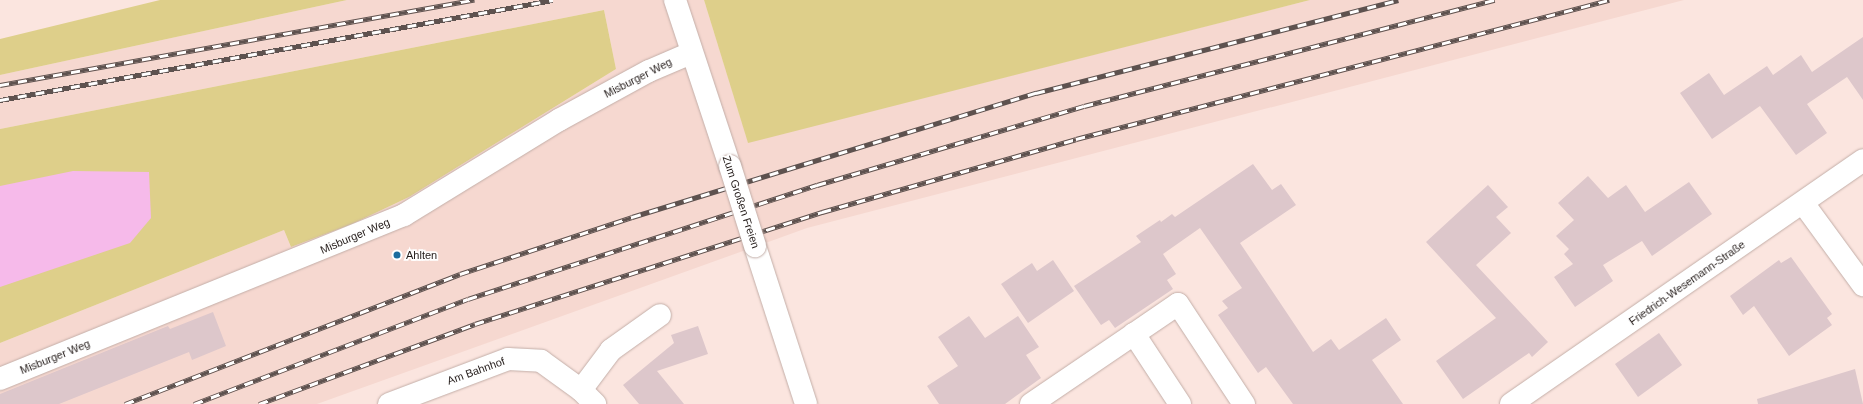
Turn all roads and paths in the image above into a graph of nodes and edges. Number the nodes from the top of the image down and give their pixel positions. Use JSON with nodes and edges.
{"nodes":[{"id":1,"x":675,"y":3,"type":"edge"},
{"id":2,"x":691,"y":53,"type":"junction"},
{"id":3,"x":1863,"y":160,"type":"edge"},
{"id":4,"x":1803,"y":203,"type":"junction"},
{"id":5,"x":1863,"y":285,"type":"edge"},
{"id":6,"x":660,"y":315,"type":"dead end"},
{"id":7,"x":1134,"y":334,"type":"junction"},
{"id":8,"x":0,"y":379,"type":"edge"},
{"id":9,"x":588,"y":397,"type":"edge"},
{"id":10,"x":389,"y":404,"type":"edge"},
{"id":11,"x":806,"y":404,"type":"edge"},
{"id":12,"x":1031,"y":404,"type":"edge"},
{"id":13,"x":1180,"y":404,"type":"edge"},
{"id":14,"x":1244,"y":404,"type":"edge"},
{"id":15,"x":1511,"y":404,"type":"edge"}],
"edges":[{"from":1,"to":2,"type":"street","name":"Zum Großen Freien"},
{"from":2,"to":8,"type":"street","name":"Misburger Weg"},
{"from":2,"to":11,"type":"street","name":"Zum Großen Freien","bridge":true},
{"from":3,"to":4,"type":"street","name":"Friedrich-Wesemann-Straße"},
{"from":4,"to":5,"type":"street"},
{"from":4,"to":15,"type":"street","name":"Friedrich-Wesemann-Straße"},
{"from":6,"to":9,"type":"street","name":"Am Bahnhof"},
{"from":7,"to":12,"type":"street"},
{"from":7,"to":13,"type":"street"},
{"from":7,"to":14,"type":"street"},
{"from":9,"to":10,"type":"street","name":"Am Bahnhof"}]}
